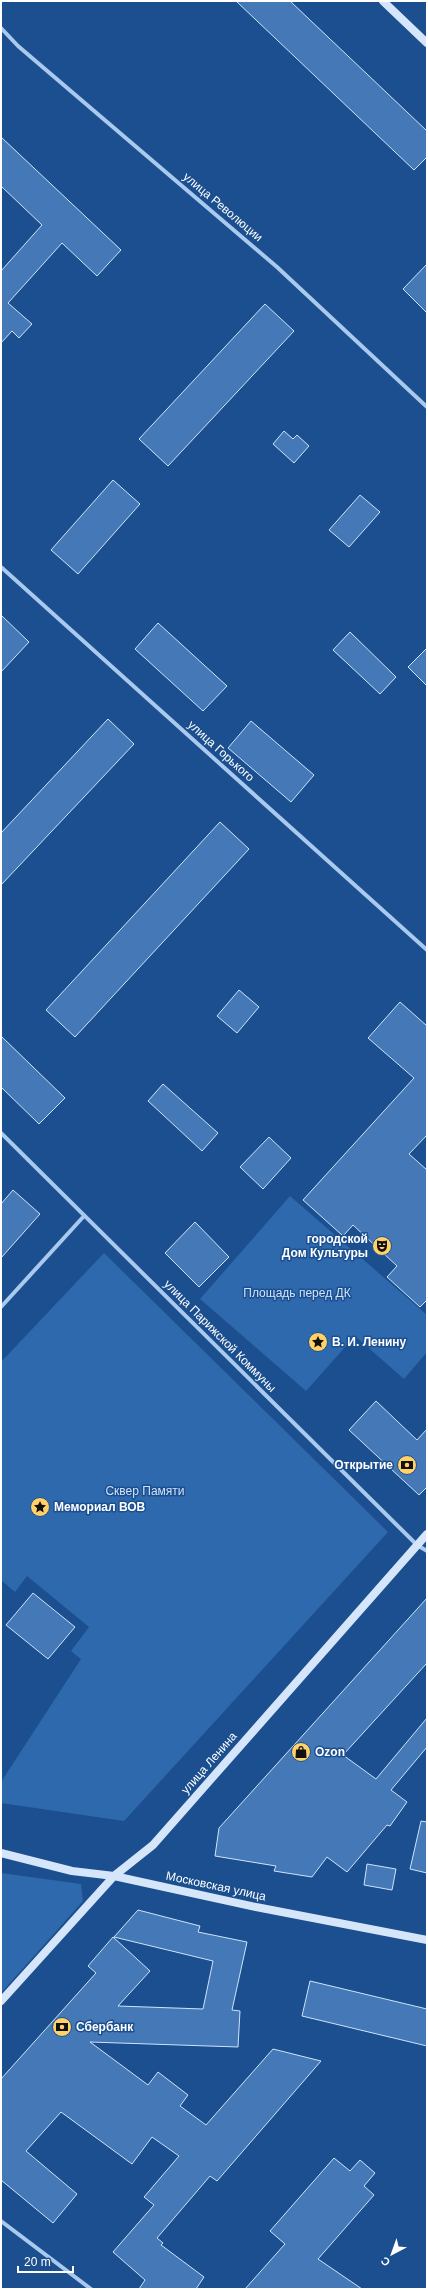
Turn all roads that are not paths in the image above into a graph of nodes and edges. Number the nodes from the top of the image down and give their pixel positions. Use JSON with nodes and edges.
{"nodes":[{"id":1,"x":383,"y":1,"type":"edge"},
{"id":2,"x":1,"y":28,"type":"edge"},
{"id":3,"x":427,"y":43,"type":"edge"},
{"id":4,"x":427,"y":407,"type":"edge"},
{"id":5,"x":1,"y":567,"type":"edge"},
{"id":6,"x":427,"y":950,"type":"edge"},
{"id":7,"x":1,"y":1133,"type":"edge"},
{"id":8,"x":84,"y":1216,"type":"junction"},
{"id":9,"x":1,"y":1306,"type":"edge"},
{"id":10,"x":427,"y":1534,"type":"edge"},
{"id":11,"x":417,"y":1545,"type":"junction"},
{"id":12,"x":427,"y":1550,"type":"edge"},
{"id":13,"x":1,"y":1853,"type":"edge"},
{"id":14,"x":114,"y":1876,"type":"junction"},
{"id":15,"x":427,"y":1940,"type":"edge"},
{"id":16,"x":1,"y":2001,"type":"edge"},
{"id":17,"x":1,"y":2221,"type":"edge"},
{"id":18,"x":91,"y":2289,"type":"edge"}],
"edges":[{"from":1,"to":3,"type":"street"},
{"from":2,"to":4,"type":"street","name":"улица Революции"},
{"from":5,"to":6,"type":"street","name":"улица Горького"},
{"from":7,"to":8,"type":"street","name":"улица Парижской Коммуны"},
{"from":8,"to":9,"type":"street"},
{"from":8,"to":11,"type":"street","name":"улица Парижской Коммуны"},
{"from":10,"to":11,"type":"street","name":"улица Ленина"},
{"from":11,"to":12,"type":"street","name":"улица Парижской Коммуны"},
{"from":11,"to":14,"type":"street","name":"улица Ленина"},
{"from":13,"to":14,"type":"street","name":"Московская улица"},
{"from":14,"to":15,"type":"street","name":"Московская улица"},
{"from":14,"to":16,"type":"street","name":"улица Ленина"},
{"from":17,"to":18,"type":"street"}]}
